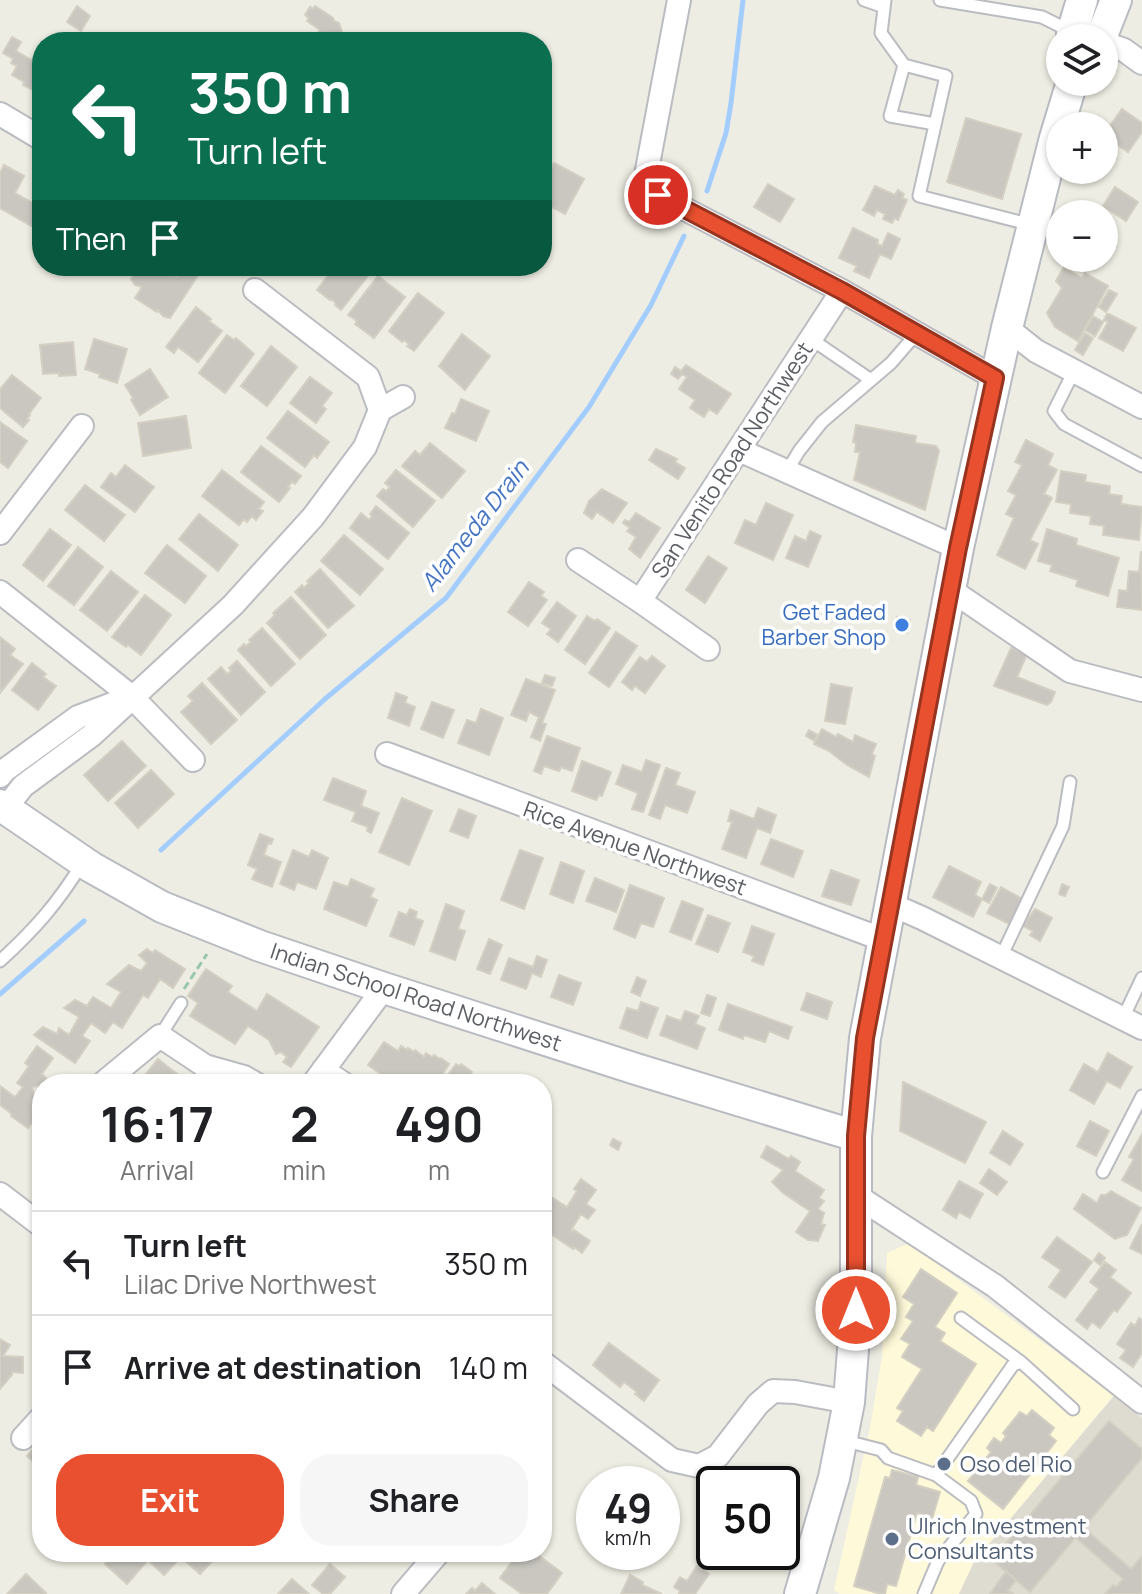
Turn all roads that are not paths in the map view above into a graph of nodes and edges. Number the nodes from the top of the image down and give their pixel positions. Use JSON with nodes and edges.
{"nodes":[{"id":1,"x":679,"y":0,"type":"edge"},
{"id":2,"x":864,"y":0,"type":"edge"},
{"id":3,"x":940,"y":0,"type":"edge"},
{"id":4,"x":1082,"y":0,"type":"edge"},
{"id":5,"x":1116,"y":0,"type":"edge"},
{"id":6,"x":884,"y":4,"type":"edge"},
{"id":7,"x":1057,"y":24,"type":"edge"},
{"id":8,"x":1083,"y":24,"type":"edge"},
{"id":9,"x":1095,"y":24,"type":"edge"},
{"id":10,"x":1118,"y":48,"type":"edge"},
{"id":11,"x":1142,"y":63,"type":"edge"},
{"id":12,"x":904,"y":65,"type":"junction"},
{"id":13,"x":1068,"y":96,"type":"edge"},
{"id":14,"x":0,"y":114,"type":"edge"},
{"id":15,"x":935,"y":124,"type":"junction"},
{"id":16,"x":32,"y":133,"type":"edge"},
{"id":17,"x":1033,"y":225,"type":"junction"},
{"id":18,"x":255,"y":290,"type":"dead end"},
{"id":19,"x":842,"y":291,"type":"junction"},
{"id":20,"x":1007,"y":328,"type":"junction"},
{"id":21,"x":917,"y":333,"type":"junction"},
{"id":22,"x":811,"y":339,"type":"junction"},
{"id":23,"x":1074,"y":371,"type":"junction"},
{"id":24,"x":995,"y":378,"type":"junction"},
{"id":25,"x":871,"y":380,"type":"junction"},
{"id":26,"x":403,"y":397,"type":"dead end"},
{"id":27,"x":1142,"y":407,"type":"edge"},
{"id":28,"x":380,"y":410,"type":"junction"},
{"id":29,"x":82,"y":426,"type":"dead end"},
{"id":30,"x":739,"y":450,"type":"junction"},
{"id":31,"x":1142,"y":466,"type":"edge"},
{"id":32,"x":787,"y":471,"type":"junction"},
{"id":33,"x":0,"y":533,"type":"edge"},
{"id":34,"x":958,"y":548,"type":"junction"},
{"id":35,"x":578,"y":560,"type":"dead end"},
{"id":36,"x":951,"y":590,"type":"junction"},
{"id":37,"x":0,"y":592,"type":"edge"},
{"id":38,"x":640,"y":601,"type":"junction"},
{"id":39,"x":708,"y":649,"type":"dead end"},
{"id":40,"x":1142,"y":690,"type":"edge"},
{"id":41,"x":132,"y":697,"type":"junction"},
{"id":42,"x":387,"y":754,"type":"dead end"},
{"id":43,"x":193,"y":760,"type":"dead end"},
{"id":44,"x":0,"y":776,"type":"edge"},
{"id":45,"x":1070,"y":782,"type":"dead end"},
{"id":46,"x":2,"y":807,"type":"edge"},
{"id":47,"x":87,"y":864,"type":"junction"},
{"id":48,"x":890,"y":904,"type":"junction"},
{"id":49,"x":884,"y":940,"type":"junction"},
{"id":50,"x":1001,"y":957,"type":"junction"},
{"id":51,"x":0,"y":961,"type":"edge"},
{"id":52,"x":1142,"y":978,"type":"edge"},
{"id":53,"x":384,"y":988,"type":"junction"},
{"id":54,"x":181,"y":1003,"type":"road end"},
{"id":55,"x":1133,"y":1023,"type":"edge"},
{"id":56,"x":160,"y":1036,"type":"junction"},
{"id":57,"x":114,"y":1074,"type":"edge"},
{"id":58,"x":233,"y":1074,"type":"edge"},
{"id":59,"x":320,"y":1074,"type":"edge"},
{"id":60,"x":1142,"y":1096,"type":"edge"},
{"id":61,"x":856,"y":1136,"type":"junction"},
{"id":62,"x":1103,"y":1172,"type":"dead end"},
{"id":63,"x":0,"y":1194,"type":"edge"},
{"id":64,"x":857,"y":1196,"type":"junction"},
{"id":65,"x":32,"y":1218,"type":"edge"},
{"id":66,"x":961,"y":1318,"type":"dead end"},
{"id":67,"x":1021,"y":1362,"type":"junction"},
{"id":68,"x":552,"y":1370,"type":"edge"},
{"id":69,"x":849,"y":1402,"type":"junction"},
{"id":70,"x":1142,"y":1402,"type":"edge"},
{"id":71,"x":1073,"y":1409,"type":"dead end"},
{"id":72,"x":32,"y":1428,"type":"edge"},
{"id":73,"x":23,"y":1438,"type":"dead end"},
{"id":74,"x":841,"y":1440,"type":"junction"},
{"id":75,"x":936,"y":1475,"type":"junction"},
{"id":76,"x":430,"y":1562,"type":"edge"},
{"id":77,"x":403,"y":1594,"type":"edge"},
{"id":78,"x":800,"y":1594,"type":"edge"},
{"id":79,"x":924,"y":1594,"type":"edge"}],
"edges":[{"from":1,"to":19,"type":"street"},
{"from":2,"to":6,"type":"lane"},
{"from":3,"to":7,"type":"lane"},
{"from":4,"to":8,"type":"main road"},
{"from":5,"to":9,"type":"main road"},
{"from":6,"to":12,"type":"lane"},
{"from":10,"to":11,"type":"street"},
{"from":12,"to":15,"type":"lane"},
{"from":12,"to":15,"type":"lane"},
{"from":13,"to":17,"type":"main road"},
{"from":14,"to":16,"type":"street"},
{"from":15,"to":17,"type":"lane"},
{"from":17,"to":20,"type":"main road"},
{"from":18,"to":28,"type":"street"},
{"from":19,"to":21,"type":"street"},
{"from":19,"to":22,"type":"street","name":"San Venito Road Northwest"},
{"from":20,"to":23,"type":"street"},
{"from":20,"to":24,"type":"main road"},
{"from":21,"to":24,"type":"street"},
{"from":21,"to":25,"type":"lane"},
{"from":22,"to":25,"type":"lane"},
{"from":22,"to":30,"type":"street","name":"San Venito Road Northwest"},
{"from":23,"to":27,"type":"street"},
{"from":23,"to":31,"type":"lane"},
{"from":24,"to":34,"type":"main road"},
{"from":25,"to":32,"type":"lane"},
{"from":26,"to":28,"type":"street"},
{"from":28,"to":41,"type":"street"},
{"from":29,"to":33,"type":"street"},
{"from":30,"to":32,"type":"street"},
{"from":30,"to":38,"type":"street","name":"San Venito Road Northwest"},
{"from":32,"to":34,"type":"street"},
{"from":34,"to":36,"type":"main road"},
{"from":35,"to":38,"type":"street"},
{"from":36,"to":40,"type":"street"},
{"from":36,"to":48,"type":"main road"},
{"from":37,"to":41,"type":"street"},
{"from":38,"to":39,"type":"street","name":"San Venito Road Northwest"},
{"from":41,"to":43,"type":"street"},
{"from":41,"to":44,"type":"street"},
{"from":41,"to":46,"type":"street"},
{"from":42,"to":49,"type":"street","name":"Rice Avenue Northwest"},
{"from":45,"to":50,"type":"lane"},
{"from":46,"to":47,"type":"main road","name":"Indian School Road Northwest"},
{"from":47,"to":51,"type":"lane"},
{"from":47,"to":53,"type":"main road","name":"Indian School Road Northwest"},
{"from":48,"to":49,"type":"main road"},
{"from":48,"to":50,"type":"street"},
{"from":49,"to":61,"type":"main road"},
{"from":50,"to":55,"type":"street"},
{"from":52,"to":55,"type":"lane"},
{"from":53,"to":59,"type":"street"},
{"from":53,"to":61,"type":"main road","name":"Indian School Road Northwest"},
{"from":54,"to":56,"type":"lane"},
{"from":56,"to":57,"type":"street"},
{"from":56,"to":58,"type":"street"},
{"from":60,"to":62,"type":"lane"},
{"from":61,"to":64,"type":"main road"},
{"from":63,"to":65,"type":"street"},
{"from":64,"to":69,"type":"main road"},
{"from":64,"to":70,"type":"street"},
{"from":66,"to":67,"type":"lane"},
{"from":67,"to":71,"type":"lane"},
{"from":67,"to":75,"type":"lane"},
{"from":68,"to":69,"type":"street"},
{"from":69,"to":74,"type":"main road"},
{"from":72,"to":73,"type":"street"},
{"from":74,"to":75,"type":"lane"},
{"from":74,"to":78,"type":"main road"},
{"from":75,"to":79,"type":"lane"},
{"from":76,"to":77,"type":"street"}]}
